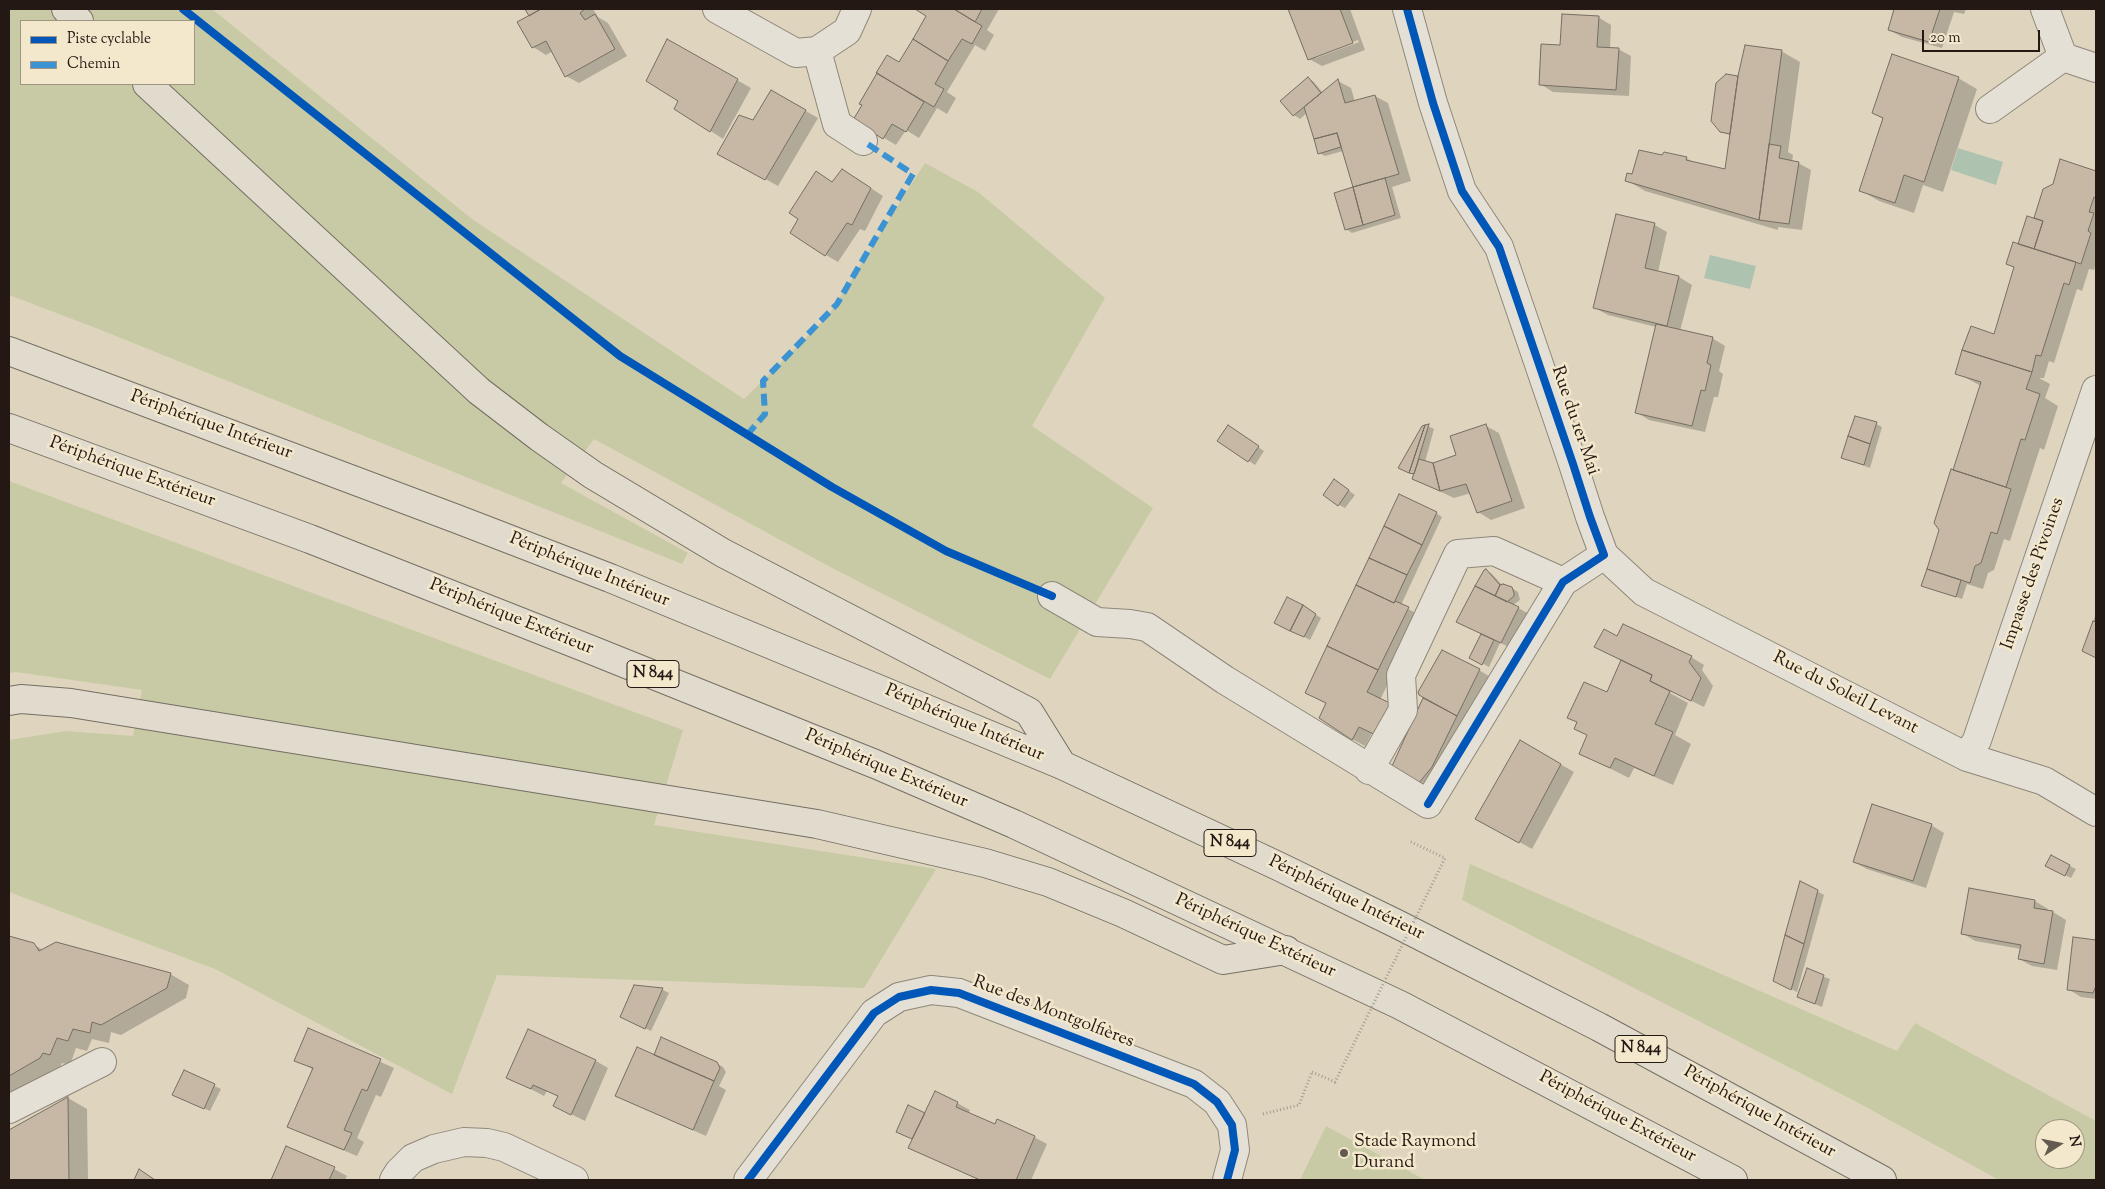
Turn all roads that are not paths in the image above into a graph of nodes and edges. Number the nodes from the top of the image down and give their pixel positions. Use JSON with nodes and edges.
{"nodes":[{"id":1,"x":66,"y":9,"type":"edge"},
{"id":2,"x":716,"y":9,"type":"edge"},
{"id":3,"x":857,"y":9,"type":"edge"},
{"id":4,"x":1407,"y":9,"type":"edge"},
{"id":5,"x":2045,"y":9,"type":"edge"},
{"id":6,"x":78,"y":20,"type":"edge"},
{"id":7,"x":817,"y":51,"type":"junction"},
{"id":8,"x":2063,"y":57,"type":"junction"},
{"id":9,"x":2096,"y":68,"type":"edge"},
{"id":10,"x":148,"y":85,"type":"edge"},
{"id":11,"x":1990,"y":109,"type":"dead end"},
{"id":12,"x":863,"y":141,"type":"dead end"},
{"id":13,"x":9,"y":351,"type":"edge"},
{"id":14,"x":2096,"y":390,"type":"edge"},
{"id":15,"x":9,"y":428,"type":"edge"},
{"id":16,"x":1604,"y":555,"type":"junction"},
{"id":17,"x":1563,"y":582,"type":"junction"},
{"id":18,"x":1052,"y":596,"type":"dead end"},
{"id":19,"x":9,"y":701,"type":"edge"},
{"id":20,"x":1967,"y":757,"type":"junction"},
{"id":21,"x":1062,"y":765,"type":"junction"},
{"id":22,"x":1370,"y":770,"type":"junction"},
{"id":23,"x":2096,"y":812,"type":"edge"},
{"id":24,"x":1286,"y":950,"type":"junction"},
{"id":25,"x":102,"y":1062,"type":"dead end"},
{"id":26,"x":9,"y":1109,"type":"edge"},
{"id":27,"x":394,"y":1180,"type":"edge"},
{"id":28,"x":574,"y":1180,"type":"edge"},
{"id":29,"x":748,"y":1180,"type":"edge"},
{"id":30,"x":1227,"y":1180,"type":"edge"},
{"id":31,"x":1733,"y":1180,"type":"edge"},
{"id":32,"x":1882,"y":1180,"type":"edge"}],
"edges":[{"from":1,"to":6,"type":"highway"},
{"from":2,"to":7,"type":"street"},
{"from":3,"to":7,"type":"street"},
{"from":4,"to":16,"type":"street","name":"Rue du 1er Mai"},
{"from":5,"to":8,"type":"street"},
{"from":7,"to":12,"type":"street"},
{"from":8,"to":9,"type":"street"},
{"from":8,"to":11,"type":"street"},
{"from":10,"to":21,"type":"highway"},
{"from":13,"to":21,"type":"highway","name":"Périphérique Intérieur","number":"N 844"},
{"from":14,"to":20,"type":"street","name":"Impasse des Pivoines"},
{"from":15,"to":24,"type":"highway","name":"Périphérique Extérieur","number":"N 844"},
{"from":16,"to":17,"type":"street"},
{"from":16,"to":20,"type":"street","name":"Rue du Soleil Levant"},
{"from":17,"to":22,"type":"street"},
{"from":17,"to":22,"type":"street"},
{"from":18,"to":22,"type":"street"},
{"from":19,"to":24,"type":"highway"},
{"from":20,"to":23,"type":"street","name":"Rue du Soleil Levant"},
{"from":21,"to":32,"type":"highway","name":"Périphérique Intérieur","number":"N 844"},
{"from":24,"to":31,"type":"highway","name":"Périphérique Extérieur","number":"N 844"},
{"from":25,"to":26,"type":"street"},
{"from":27,"to":28,"type":"street"},
{"from":29,"to":30,"type":"street","name":"Rue des Montgolfières"}]}
